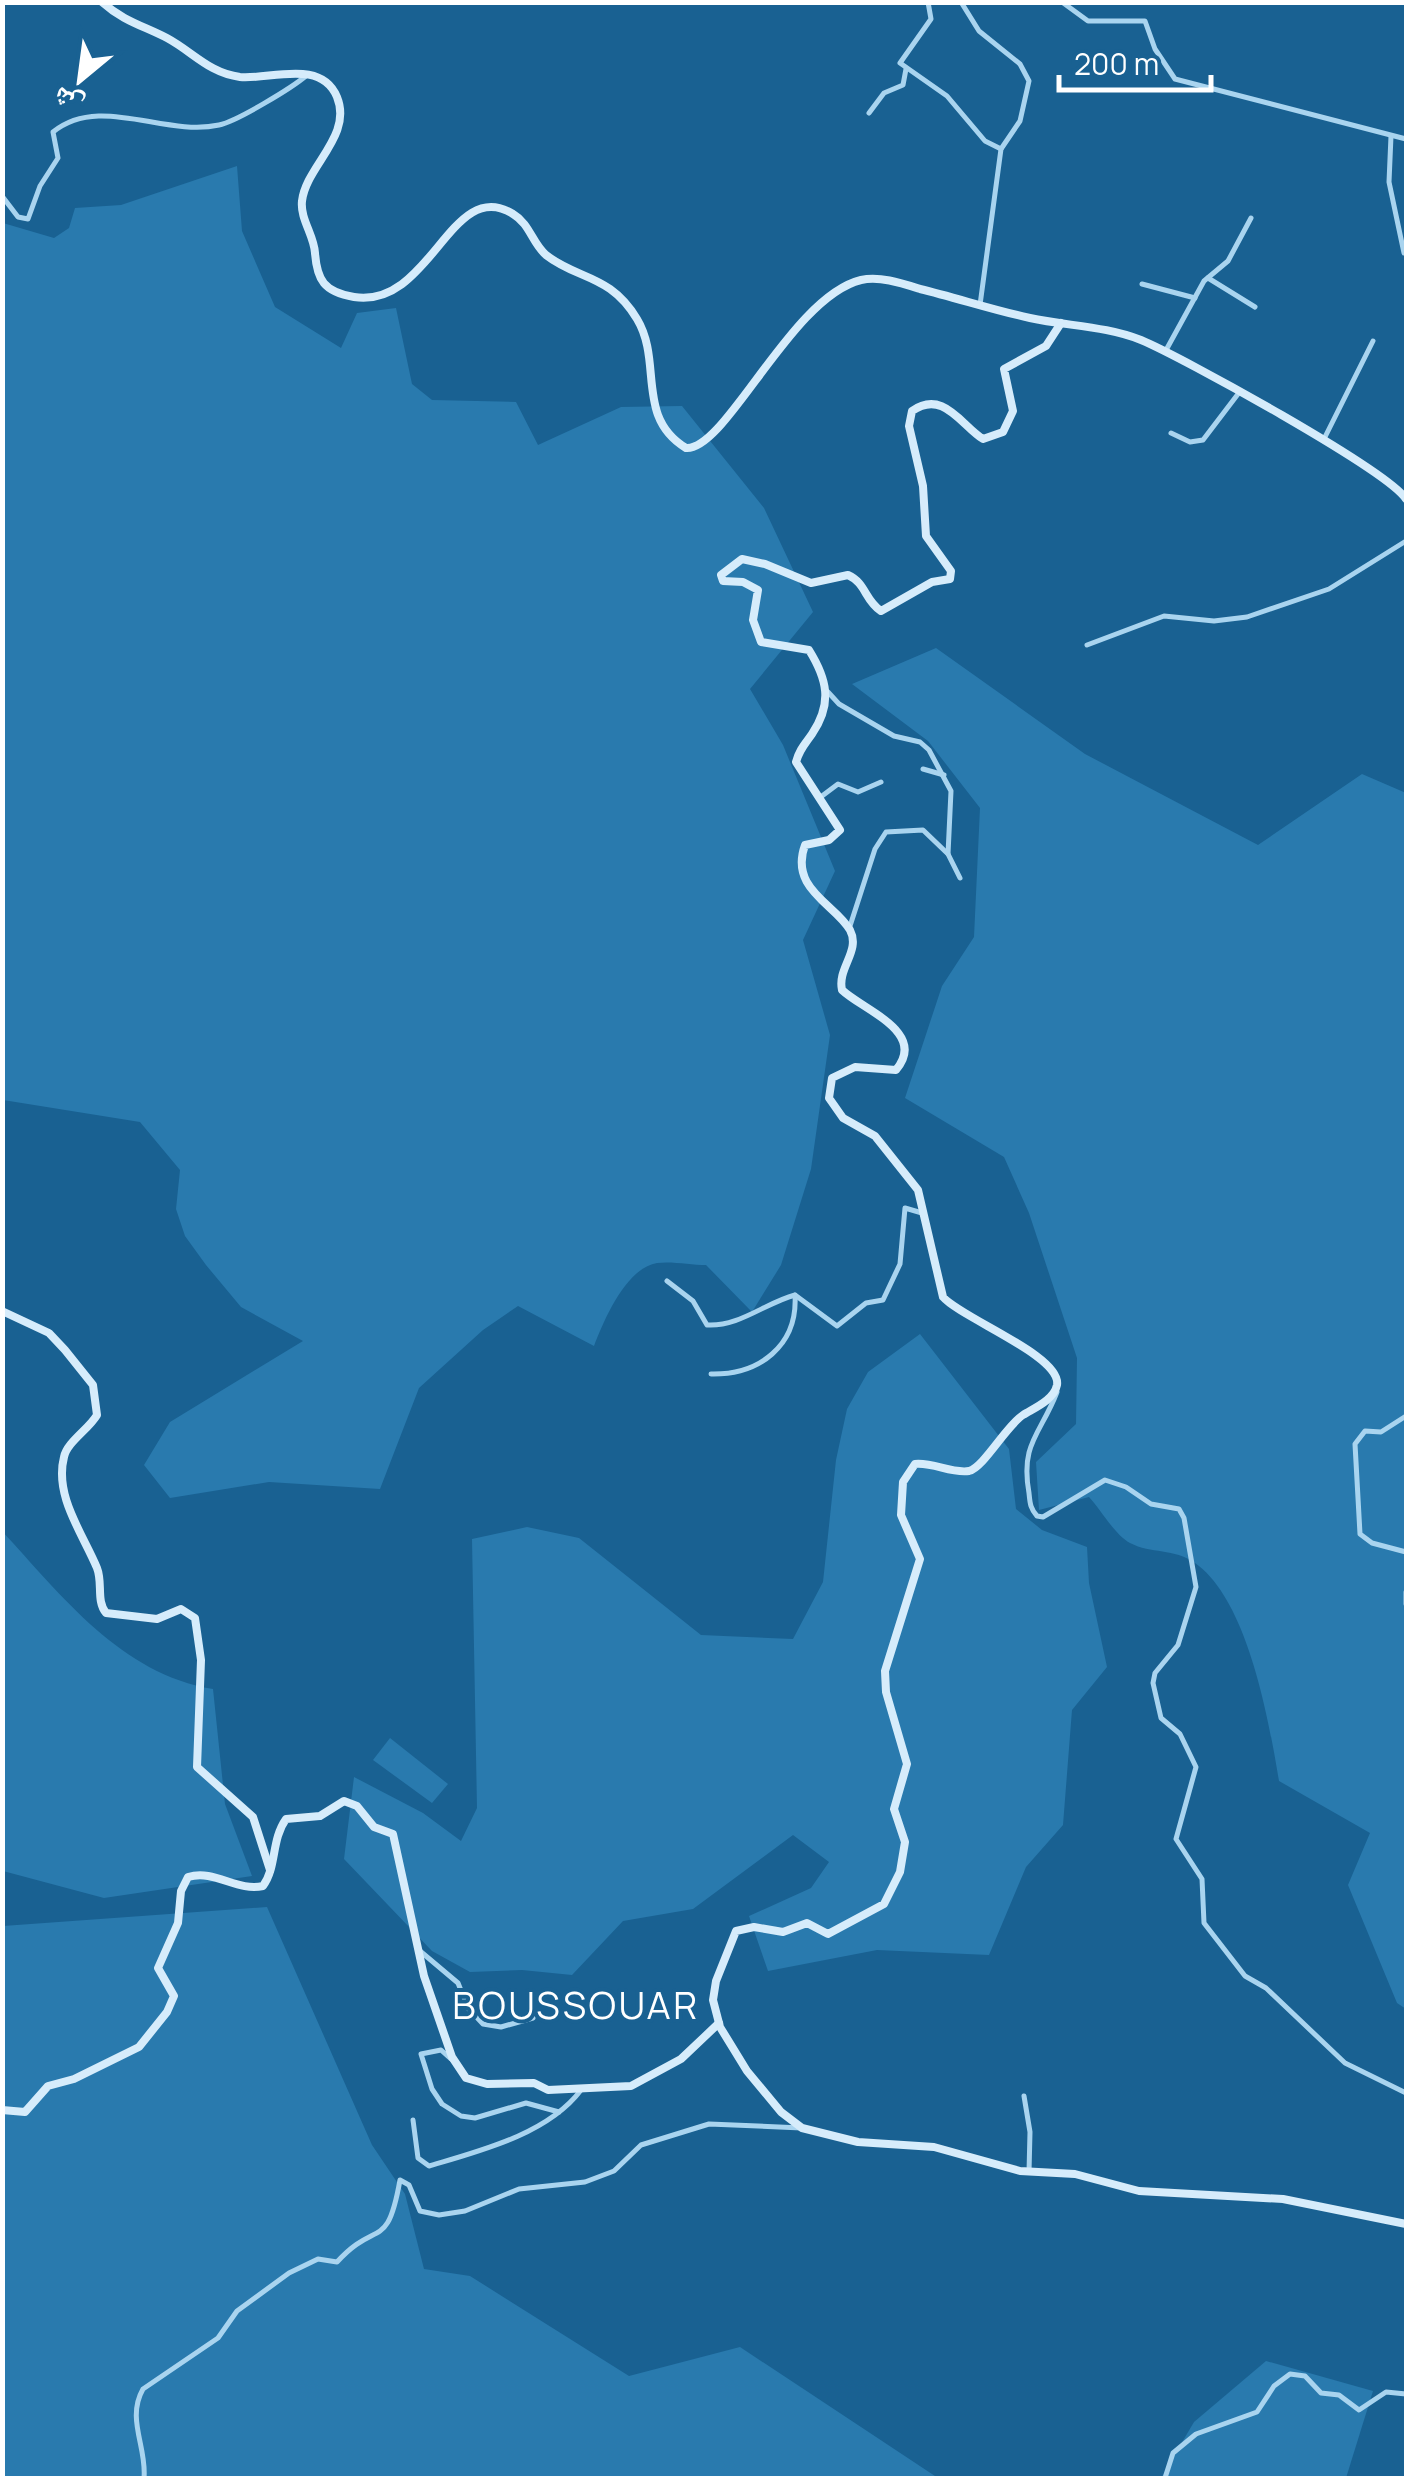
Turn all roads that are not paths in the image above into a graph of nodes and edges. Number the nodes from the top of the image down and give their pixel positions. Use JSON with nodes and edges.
{"nodes":[{"id":1,"x":102,"y":2,"type":"edge"},
{"id":2,"x":928,"y":2,"type":"edge"},
{"id":3,"x":961,"y":2,"type":"edge"},
{"id":4,"x":1062,"y":2,"type":"edge"},
{"id":5,"x":906,"y":69,"type":"junction"},
{"id":6,"x":289,"y":73,"type":"junction"},
{"id":7,"x":308,"y":75,"type":"junction"},
{"id":8,"x":294,"y":85,"type":"junction"},
{"id":9,"x":869,"y":113,"type":"dead end"},
{"id":10,"x":1391,"y":136,"type":"junction"},
{"id":11,"x":1406,"y":138,"type":"edge"},
{"id":12,"x":1001,"y":149,"type":"junction"},
{"id":13,"x":2,"y":196,"type":"edge"},
{"id":14,"x":1251,"y":218,"type":"dead end"},
{"id":15,"x":1404,"y":250,"type":"edge"},
{"id":16,"x":1207,"y":278,"type":"junction"},
{"id":17,"x":1142,"y":284,"type":"dead end"},
{"id":18,"x":1194,"y":298,"type":"junction"},
{"id":19,"x":980,"y":305,"type":"junction"},
{"id":20,"x":1255,"y":308,"type":"dead end"},
{"id":21,"x":1061,"y":323,"type":"junction"},
{"id":22,"x":1372,"y":341,"type":"dead end"},
{"id":23,"x":1164,"y":352,"type":"junction"},
{"id":24,"x":1238,"y":394,"type":"junction"},
{"id":25,"x":1171,"y":434,"type":"dead end"},
{"id":26,"x":1323,"y":442,"type":"junction"},
{"id":27,"x":1406,"y":499,"type":"edge"},
{"id":28,"x":1406,"y":540,"type":"edge"},
{"id":29,"x":1087,"y":644,"type":"dead end"},
{"id":30,"x":828,"y":692,"type":"junction"},
{"id":31,"x":923,"y":769,"type":"dead end"},
{"id":32,"x":946,"y":777,"type":"junction"},
{"id":33,"x":881,"y":782,"type":"dead end"},
{"id":34,"x":822,"y":796,"type":"junction"},
{"id":35,"x":948,"y":854,"type":"junction"},
{"id":36,"x":960,"y":878,"type":"dead end"},
{"id":37,"x":849,"y":929,"type":"junction"},
{"id":38,"x":925,"y":1214,"type":"junction"},
{"id":39,"x":666,"y":1281,"type":"dead end"},
{"id":40,"x":795,"y":1295,"type":"junction"},
{"id":41,"x":2,"y":1311,"type":"edge"},
{"id":42,"x":711,"y":1374,"type":"dead end"},
{"id":43,"x":1057,"y":1384,"type":"junction"},
{"id":44,"x":1406,"y":1416,"type":"edge"},
{"id":45,"x":1406,"y":1552,"type":"edge"},
{"id":46,"x":1406,"y":1592,"type":"edge"},
{"id":47,"x":1406,"y":1604,"type":"edge"},
{"id":48,"x":270,"y":1870,"type":"junction"},
{"id":49,"x":420,"y":1951,"type":"junction"},
{"id":50,"x":534,"y":2018,"type":"dead end"},
{"id":51,"x":718,"y":2022,"type":"junction"},
{"id":52,"x":454,"y":2062,"type":"junction"},
{"id":53,"x":583,"y":2088,"type":"junction"},
{"id":54,"x":1406,"y":2093,"type":"edge"},
{"id":55,"x":1024,"y":2096,"type":"dead end"},
{"id":56,"x":2,"y":2110,"type":"edge"},
{"id":57,"x":562,"y":2111,"type":"junction"},
{"id":58,"x":414,"y":2120,"type":"dead end"},
{"id":59,"x":802,"y":2128,"type":"junction"},
{"id":60,"x":1030,"y":2172,"type":"junction"},
{"id":61,"x":1406,"y":2224,"type":"edge"},
{"id":62,"x":1406,"y":2394,"type":"edge"},
{"id":63,"x":144,"y":2478,"type":"edge"},
{"id":64,"x":1165,"y":2478,"type":"edge"}],
"edges":[{"from":1,"to":6,"type":"street"},
{"from":2,"to":5,"type":"street"},
{"from":3,"to":12,"type":"street"},
{"from":4,"to":10,"type":"street"},
{"from":5,"to":9,"type":"street"},
{"from":5,"to":12,"type":"street"},
{"from":6,"to":7,"type":"street"},
{"from":6,"to":8,"type":"street"},
{"from":7,"to":8,"type":"street"},
{"from":7,"to":19,"type":"street"},
{"from":8,"to":13,"type":"street"},
{"from":10,"to":11,"type":"street"},
{"from":10,"to":15,"type":"street"},
{"from":12,"to":19,"type":"street"},
{"from":14,"to":16,"type":"street"},
{"from":16,"to":18,"type":"street"},
{"from":16,"to":20,"type":"street"},
{"from":17,"to":18,"type":"street"},
{"from":18,"to":23,"type":"street"},
{"from":19,"to":21,"type":"street"},
{"from":21,"to":23,"type":"street"},
{"from":21,"to":30,"type":"street"},
{"from":22,"to":26,"type":"street"},
{"from":23,"to":24,"type":"street"},
{"from":24,"to":25,"type":"street"},
{"from":24,"to":26,"type":"street"},
{"from":26,"to":27,"type":"street"},
{"from":28,"to":29,"type":"street"},
{"from":30,"to":32,"type":"street"},
{"from":30,"to":34,"type":"street"},
{"from":31,"to":32,"type":"street"},
{"from":32,"to":35,"type":"street"},
{"from":33,"to":34,"type":"street"},
{"from":34,"to":37,"type":"street"},
{"from":35,"to":36,"type":"street"},
{"from":35,"to":37,"type":"street"},
{"from":37,"to":38,"type":"street"},
{"from":38,"to":40,"type":"street"},
{"from":38,"to":43,"type":"street"},
{"from":39,"to":40,"type":"street"},
{"from":40,"to":42,"type":"street"},
{"from":41,"to":48,"type":"street"},
{"from":43,"to":51,"type":"street"},
{"from":43,"to":54,"type":"street"},
{"from":44,"to":45,"type":"street"},
{"from":46,"to":47,"type":"street"},
{"from":48,"to":49,"type":"street"},
{"from":48,"to":56,"type":"street"},
{"from":49,"to":50,"type":"street"},
{"from":49,"to":52,"type":"street"},
{"from":51,"to":53,"type":"street"},
{"from":51,"to":59,"type":"street"},
{"from":52,"to":53,"type":"street"},
{"from":52,"to":57,"type":"street"},
{"from":53,"to":57,"type":"street"},
{"from":55,"to":60,"type":"street"},
{"from":57,"to":58,"type":"street"},
{"from":59,"to":60,"type":"street"},
{"from":59,"to":63,"type":"street"},
{"from":60,"to":61,"type":"street"},
{"from":62,"to":64,"type":"street"}]}
